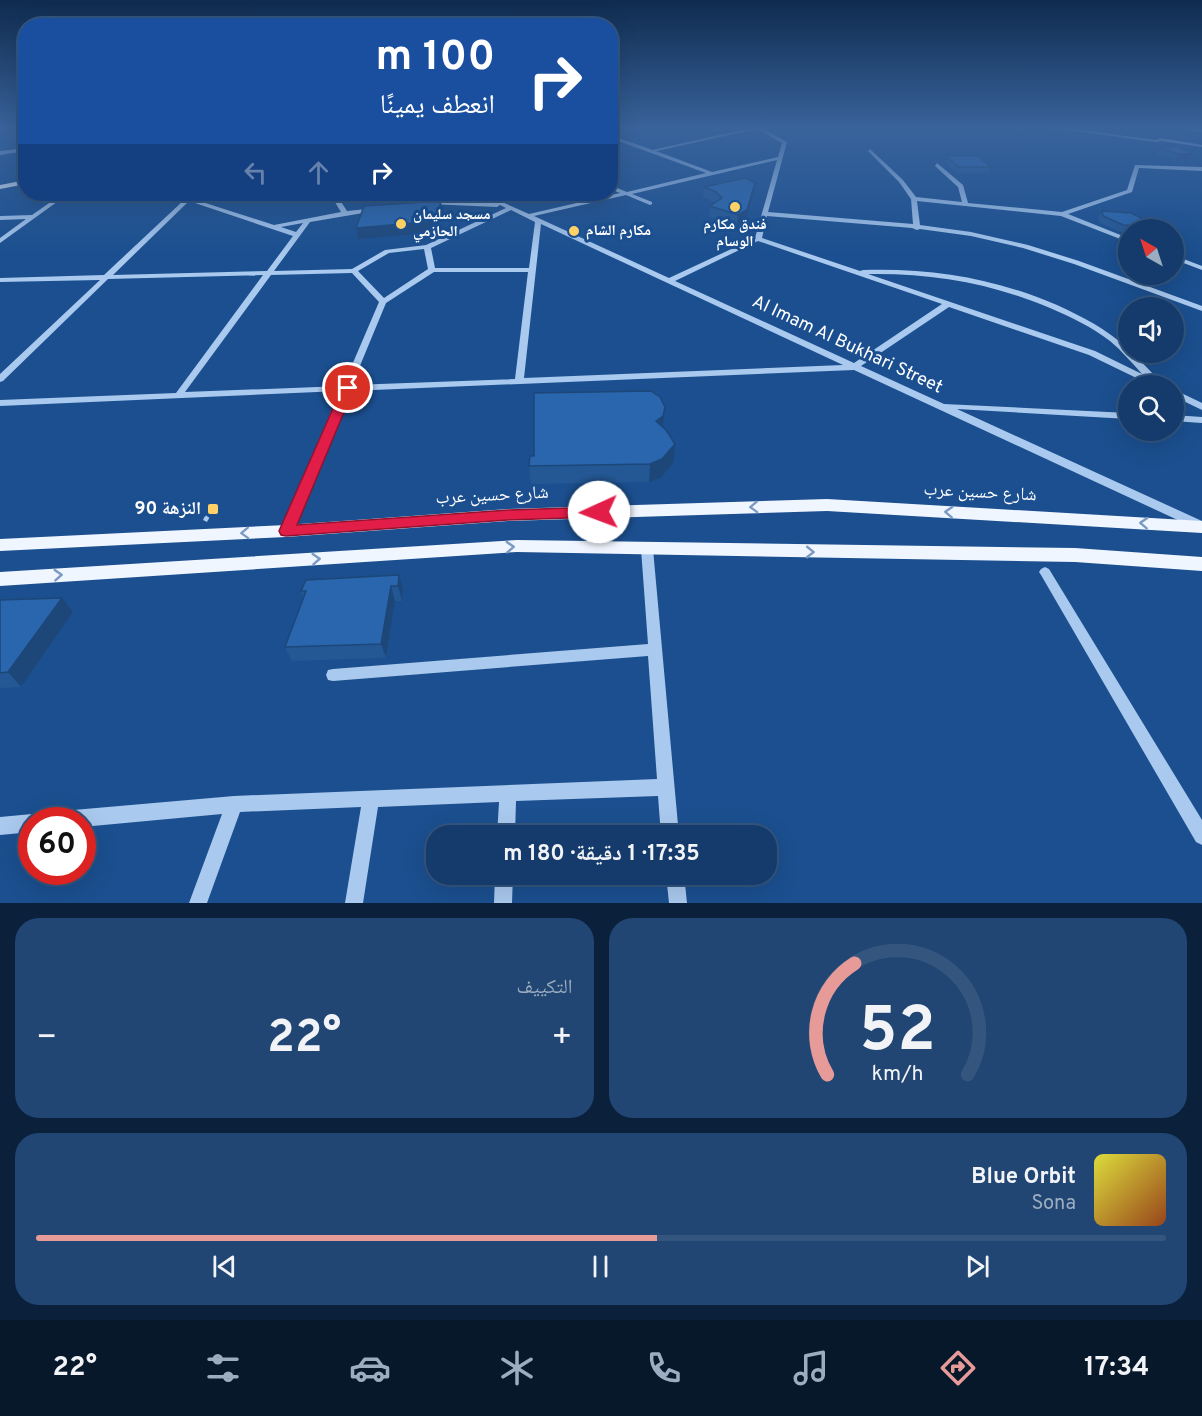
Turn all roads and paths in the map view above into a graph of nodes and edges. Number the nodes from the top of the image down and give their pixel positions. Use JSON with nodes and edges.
{"nodes":[{"id":1,"x":704,"y":170,"type":"edge"},
{"id":2,"x":729,"y":170,"type":"edge"},
{"id":3,"x":777,"y":170,"type":"edge"},
{"id":4,"x":890,"y":170,"type":"edge"},
{"id":5,"x":943,"y":170,"type":"edge"},
{"id":6,"x":1136,"y":170,"type":"edge"},
{"id":7,"x":713,"y":174,"type":"junction"},
{"id":8,"x":18,"y":182,"type":"edge"},
{"id":9,"x":0,"y":185,"type":"edge"},
{"id":10,"x":618,"y":190,"type":"edge"},
{"id":11,"x":627,"y":194,"type":"junction"},
{"id":12,"x":618,"y":196,"type":"edge"},
{"id":13,"x":914,"y":199,"type":"junction"},
{"id":14,"x":55,"y":201,"type":"edge"},
{"id":15,"x":186,"y":201,"type":"edge"},
{"id":16,"x":194,"y":201,"type":"edge"},
{"id":17,"x":337,"y":201,"type":"edge"},
{"id":18,"x":496,"y":201,"type":"edge"},
{"id":19,"x":596,"y":201,"type":"edge"},
{"id":20,"x":422,"y":202,"type":"edge"},
{"id":21,"x":650,"y":203,"type":"dead end"},
{"id":22,"x":966,"y":205,"type":"junction"},
{"id":23,"x":508,"y":206,"type":"junction"},
{"id":24,"x":378,"y":208,"type":"edge"},
{"id":25,"x":345,"y":213,"type":"junction"},
{"id":26,"x":765,"y":214,"type":"junction"},
{"id":27,"x":1062,"y":214,"type":"junction"},
{"id":28,"x":528,"y":216,"type":"junction"},
{"id":29,"x":33,"y":217,"type":"junction"},
{"id":30,"x":0,"y":218,"type":"edge"},
{"id":31,"x":308,"y":220,"type":"junction"},
{"id":32,"x":538,"y":221,"type":"junction"},
{"id":33,"x":274,"y":227,"type":"junction"},
{"id":34,"x":917,"y":228,"type":"junction"},
{"id":35,"x":298,"y":234,"type":"junction"},
{"id":36,"x":1118,"y":236,"type":"edge"},
{"id":37,"x":758,"y":239,"type":"junction"},
{"id":38,"x":0,"y":241,"type":"edge"},
{"id":39,"x":427,"y":247,"type":"junction"},
{"id":40,"x":1184,"y":261,"type":"edge"},
{"id":41,"x":1202,"y":268,"type":"edge"},
{"id":42,"x":432,"y":270,"type":"junction"},
{"id":43,"x":533,"y":270,"type":"junction"},
{"id":44,"x":354,"y":271,"type":"junction"},
{"id":45,"x":855,"y":272,"type":"junction"},
{"id":46,"x":269,"y":273,"type":"junction"},
{"id":47,"x":107,"y":277,"type":"junction"},
{"id":48,"x":0,"y":279,"type":"edge"},
{"id":49,"x":668,"y":281,"type":"junction"},
{"id":50,"x":383,"y":302,"type":"junction"},
{"id":51,"x":948,"y":304,"type":"junction"},
{"id":52,"x":1202,"y":309,"type":"edge"},
{"id":53,"x":854,"y":367,"type":"junction"},
{"id":54,"x":1138,"y":375,"type":"edge"},
{"id":55,"x":1149,"y":375,"type":"edge"},
{"id":56,"x":0,"y":379,"type":"edge"},
{"id":57,"x":519,"y":381,"type":"junction"},
{"id":58,"x":348,"y":388,"type":"junction"},
{"id":59,"x":178,"y":396,"type":"junction"},
{"id":60,"x":1184,"y":398,"type":"edge"},
{"id":61,"x":0,"y":404,"type":"edge"},
{"id":62,"x":939,"y":406,"type":"junction"},
{"id":63,"x":1202,"y":407,"type":"edge"},
{"id":64,"x":1118,"y":415,"type":"edge"},
{"id":65,"x":1184,"y":419,"type":"edge"},
{"id":66,"x":1202,"y":420,"type":"edge"},
{"id":67,"x":1202,"y":527,"type":"edge"},
{"id":68,"x":286,"y":531,"type":"junction"},
{"id":69,"x":0,"y":546,"type":"edge"},
{"id":70,"x":647,"y":549,"type":"junction"},
{"id":71,"x":1202,"y":564,"type":"edge"},
{"id":72,"x":1045,"y":572,"type":"dead end"},
{"id":73,"x":0,"y":579,"type":"edge"},
{"id":74,"x":654,"y":650,"type":"junction"},
{"id":75,"x":333,"y":675,"type":"dead end"},
{"id":76,"x":664,"y":787,"type":"junction"},
{"id":77,"x":508,"y":793,"type":"junction"},
{"id":78,"x":371,"y":799,"type":"junction"},
{"id":79,"x":234,"y":804,"type":"junction"},
{"id":80,"x":96,"y":817,"type":"edge"},
{"id":81,"x":18,"y":824,"type":"edge"},
{"id":82,"x":507,"y":825,"type":"edge"},
{"id":83,"x":669,"y":825,"type":"edge"},
{"id":84,"x":0,"y":826,"type":"edge"},
{"id":85,"x":1202,"y":836,"type":"edge"},
{"id":86,"x":504,"y":885,"type":"edge"},
{"id":87,"x":676,"y":885,"type":"edge"},
{"id":88,"x":198,"y":903,"type":"edge"},
{"id":89,"x":354,"y":903,"type":"edge"},
{"id":90,"x":503,"y":903,"type":"edge"},
{"id":91,"x":678,"y":903,"type":"edge"}],
"edges":[{"from":1,"to":7,"type":"street"},
{"from":2,"to":7,"type":"street"},
{"from":3,"to":26,"type":"street"},
{"from":4,"to":13,"type":"street"},
{"from":5,"to":22,"type":"street"},
{"from":6,"to":27,"type":"street"},
{"from":7,"to":11,"type":"street"},
{"from":8,"to":9,"type":"main road"},
{"from":10,"to":11,"type":"street"},
{"from":11,"to":12,"type":"street"},
{"from":11,"to":21,"type":"street"},
{"from":13,"to":22,"type":"street"},
{"from":13,"to":34,"type":"street"},
{"from":14,"to":29,"type":"street"},
{"from":15,"to":47,"type":"street"},
{"from":16,"to":33,"type":"street"},
{"from":17,"to":25,"type":"street"},
{"from":18,"to":23,"type":"street","name":"Al Imam Al Bukhari Street"},
{"from":19,"to":28,"type":"street"},
{"from":20,"to":23,"type":"street"},
{"from":22,"to":27,"type":"street"},
{"from":23,"to":28,"type":"street","name":"Al Imam Al Bukhari Street"},
{"from":23,"to":39,"type":"street"},
{"from":24,"to":25,"type":"street"},
{"from":25,"to":31,"type":"street"},
{"from":26,"to":34,"type":"street"},
{"from":26,"to":37,"type":"street"},
{"from":27,"to":36,"type":"street"},
{"from":28,"to":32,"type":"street","name":"Al Imam Al Bukhari Street"},
{"from":29,"to":30,"type":"street"},
{"from":29,"to":38,"type":"street"},
{"from":31,"to":33,"type":"street"},
{"from":31,"to":35,"type":"street"},
{"from":32,"to":43,"type":"street"},
{"from":32,"to":49,"type":"street","name":"Al Imam Al Bukhari Street"},
{"from":33,"to":35,"type":"street"},
{"from":34,"to":52,"type":"street"},
{"from":35,"to":46,"type":"street"},
{"from":37,"to":45,"type":"street"},
{"from":37,"to":49,"type":"street"},
{"from":39,"to":42,"type":"street"},
{"from":39,"to":44,"type":"street"},
{"from":40,"to":41,"type":"street"},
{"from":42,"to":43,"type":"street"},
{"from":42,"to":50,"type":"street"},
{"from":43,"to":57,"type":"street"},
{"from":44,"to":46,"type":"street"},
{"from":44,"to":50,"type":"street"},
{"from":45,"to":51,"type":"street"},
{"from":45,"to":55,"type":"street"},
{"from":46,"to":47,"type":"street"},
{"from":46,"to":59,"type":"street"},
{"from":47,"to":48,"type":"street"},
{"from":47,"to":56,"type":"street"},
{"from":49,"to":53,"type":"street","name":"Al Imam Al Bukhari Street"},
{"from":50,"to":58,"type":"street"},
{"from":51,"to":53,"type":"street"},
{"from":51,"to":54,"type":"street"},
{"from":53,"to":57,"type":"street"},
{"from":53,"to":62,"type":"street","name":"Al Imam Al Bukhari Street"},
{"from":57,"to":58,"type":"street"},
{"from":58,"to":59,"type":"street"},
{"from":58,"to":68,"type":"street"},
{"from":59,"to":61,"type":"street"},
{"from":60,"to":63,"type":"street"},
{"from":62,"to":64,"type":"street"},
{"from":62,"to":67,"type":"street","name":"Al Imam Al Bukhari Street"},
{"from":65,"to":66,"type":"street"},
{"from":67,"to":68,"type":"main road","name":"شارع حسين عرب","one_way":true},
{"from":68,"to":69,"type":"main road","name":"شارع حسين عرب","one_way":true},
{"from":70,"to":71,"type":"main road","one_way":true},
{"from":73,"to":70,"type":"main road","one_way":true},
{"from":70,"to":74,"type":"street"},
{"from":72,"to":85,"type":"street"},
{"from":74,"to":75,"type":"street"},
{"from":74,"to":76,"type":"street"},
{"from":76,"to":77,"type":"street"},
{"from":76,"to":83,"type":"street"},
{"from":77,"to":78,"type":"street"},
{"from":77,"to":82,"type":"street"},
{"from":78,"to":79,"type":"street"},
{"from":78,"to":89,"type":"street"},
{"from":79,"to":80,"type":"street"},
{"from":79,"to":88,"type":"street"},
{"from":81,"to":84,"type":"street"},
{"from":86,"to":90,"type":"street"},
{"from":87,"to":91,"type":"street"}]}
